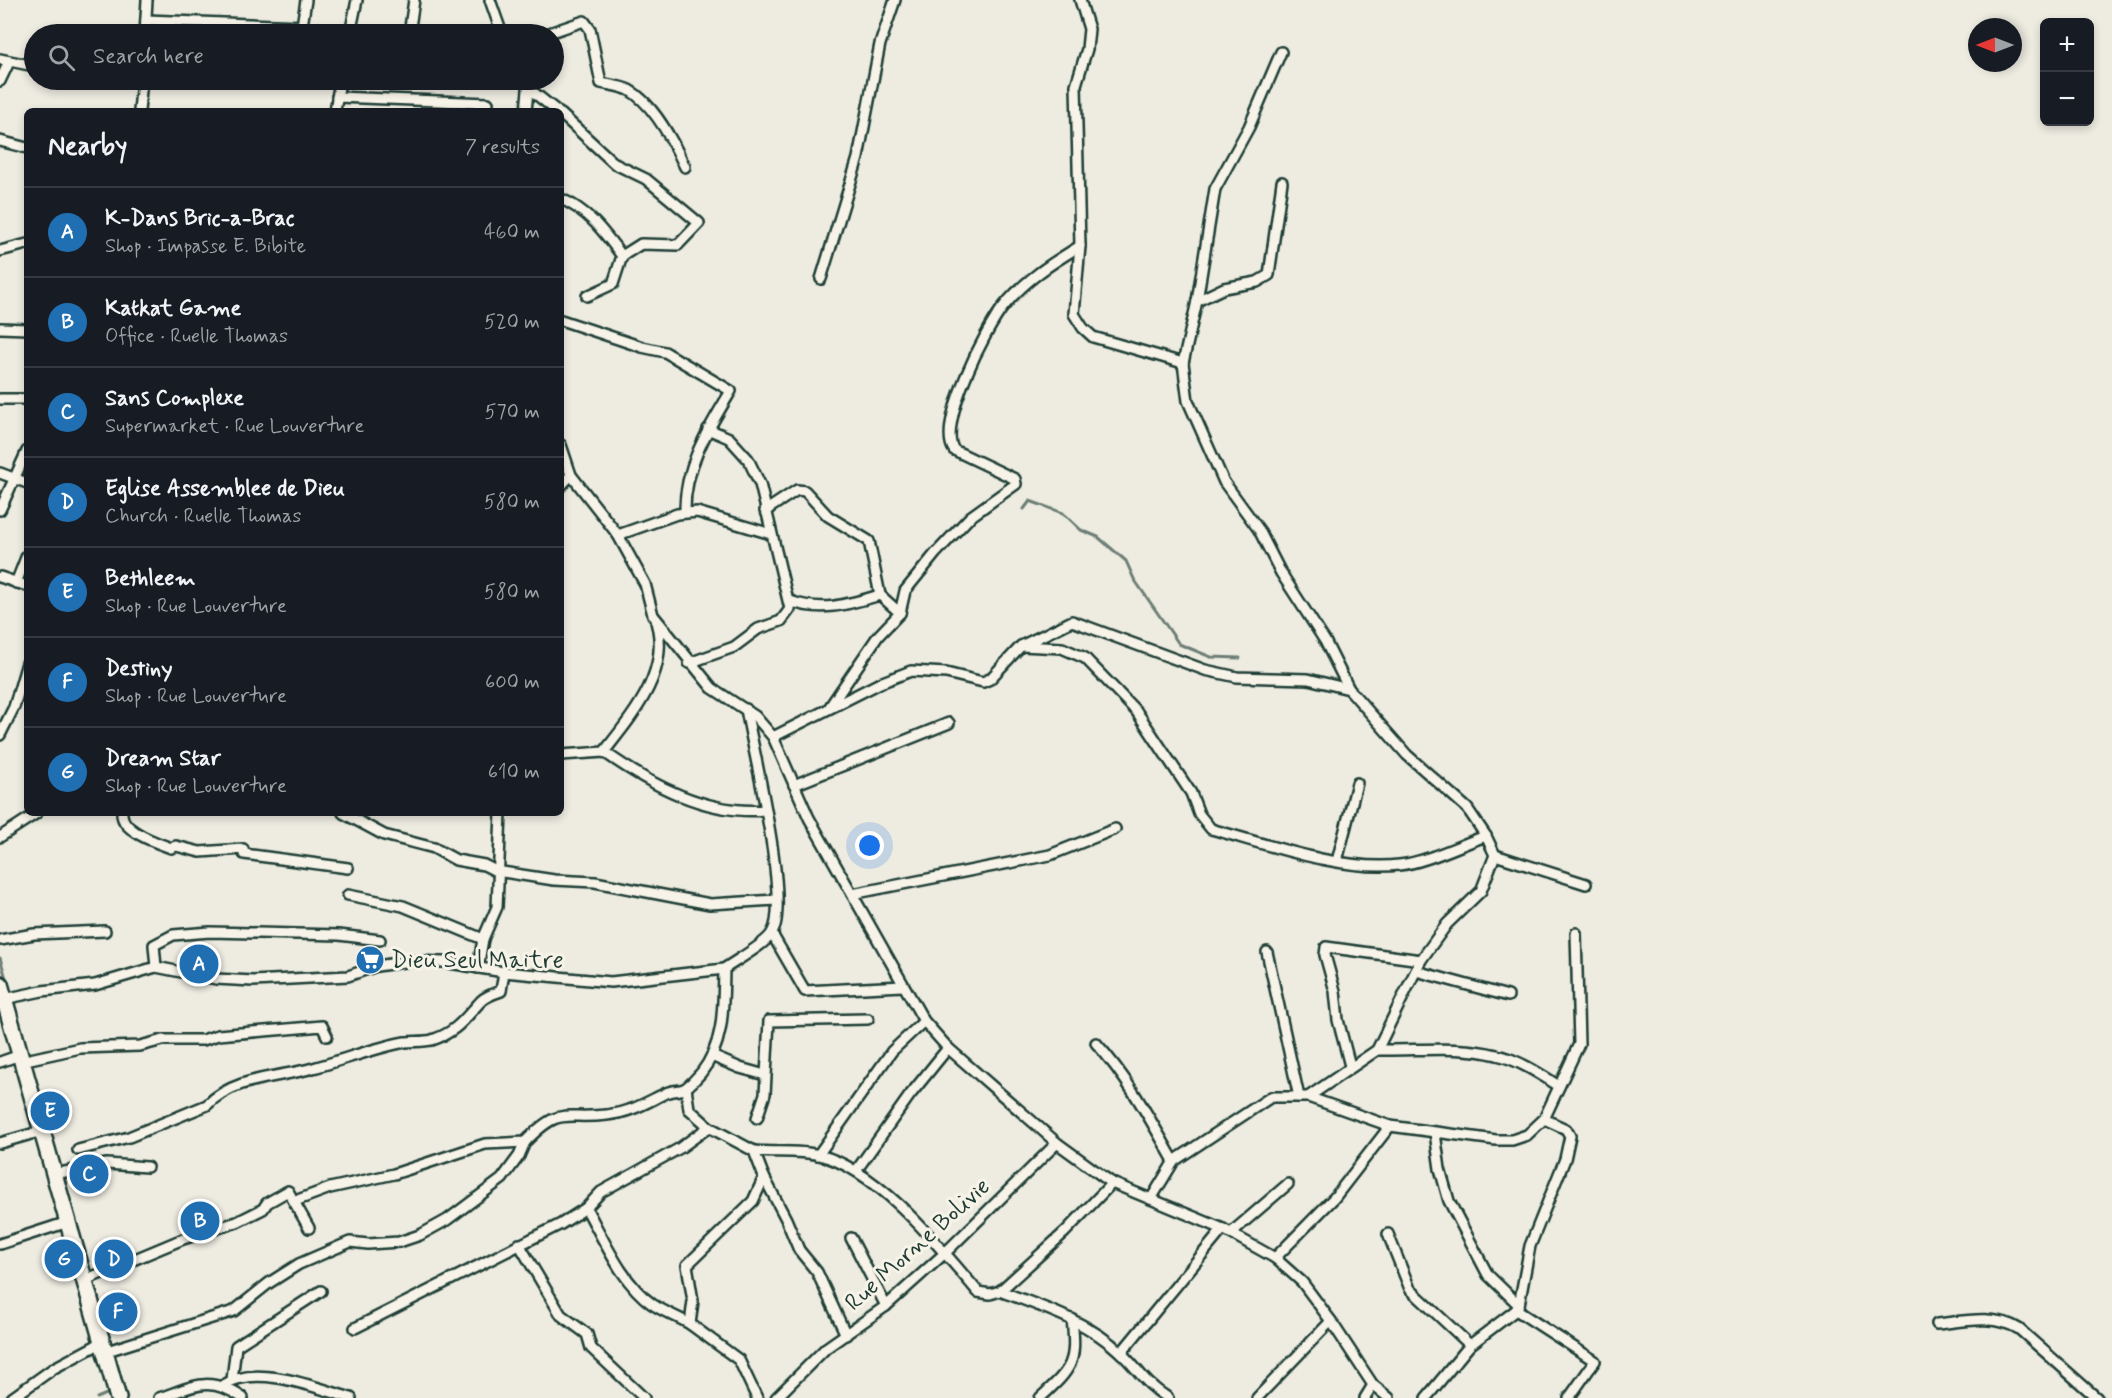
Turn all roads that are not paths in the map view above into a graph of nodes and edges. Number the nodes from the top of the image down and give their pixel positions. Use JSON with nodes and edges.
{"nodes":[{"id":1,"x":147,"y":0,"type":"edge"},
{"id":2,"x":306,"y":0,"type":"edge"},
{"id":3,"x":357,"y":0,"type":"edge"},
{"id":4,"x":414,"y":0,"type":"edge"},
{"id":5,"x":490,"y":0,"type":"edge"},
{"id":6,"x":896,"y":0,"type":"edge"},
{"id":7,"x":1080,"y":0,"type":"edge"},
{"id":8,"x":146,"y":20,"type":"junction"},
{"id":9,"x":146,"y":24,"type":"edge"},
{"id":10,"x":250,"y":24,"type":"edge"},
{"id":11,"x":302,"y":24,"type":"edge"},
{"id":12,"x":352,"y":24,"type":"edge"},
{"id":13,"x":410,"y":24,"type":"edge"},
{"id":14,"x":498,"y":24,"type":"edge"},
{"id":15,"x":564,"y":28,"type":"edge"},
{"id":16,"x":1281,"y":52,"type":"dead end"},
{"id":17,"x":5,"y":60,"type":"edge"},
{"id":18,"x":24,"y":64,"type":"edge"},
{"id":19,"x":0,"y":81,"type":"edge"},
{"id":20,"x":141,"y":90,"type":"edge"},
{"id":21,"x":338,"y":90,"type":"edge"},
{"id":22,"x":528,"y":90,"type":"edge"},
{"id":23,"x":535,"y":90,"type":"edge"},
{"id":24,"x":337,"y":98,"type":"junction"},
{"id":25,"x":489,"y":103,"type":"dead end"},
{"id":26,"x":139,"y":108,"type":"edge"},
{"id":27,"x":335,"y":108,"type":"edge"},
{"id":28,"x":526,"y":108,"type":"edge"},
{"id":29,"x":554,"y":108,"type":"edge"},
{"id":30,"x":564,"y":117,"type":"edge"},
{"id":31,"x":0,"y":141,"type":"edge"},
{"id":32,"x":24,"y":147,"type":"edge"},
{"id":33,"x":686,"y":167,"type":"dead end"},
{"id":34,"x":1282,"y":182,"type":"dead end"},
{"id":35,"x":564,"y":200,"type":"edge"},
{"id":36,"x":24,"y":245,"type":"edge"},
{"id":37,"x":1080,"y":246,"type":"junction"},
{"id":38,"x":0,"y":251,"type":"edge"},
{"id":39,"x":622,"y":256,"type":"junction"},
{"id":40,"x":821,"y":279,"type":"dead end"},
{"id":41,"x":587,"y":296,"type":"dead end"},
{"id":42,"x":1197,"y":301,"type":"junction"},
{"id":43,"x":564,"y":321,"type":"edge"},
{"id":44,"x":0,"y":328,"type":"edge"},
{"id":45,"x":24,"y":329,"type":"edge"},
{"id":46,"x":1183,"y":363,"type":"junction"},
{"id":47,"x":0,"y":399,"type":"edge"},
{"id":48,"x":24,"y":399,"type":"edge"},
{"id":49,"x":708,"y":429,"type":"junction"},
{"id":50,"x":564,"y":453,"type":"edge"},
{"id":51,"x":24,"y":456,"type":"edge"},
{"id":52,"x":0,"y":473,"type":"edge"},
{"id":53,"x":572,"y":475,"type":"junction"},
{"id":54,"x":13,"y":478,"type":"junction"},
{"id":55,"x":24,"y":482,"type":"edge"},
{"id":56,"x":564,"y":483,"type":"edge"},
{"id":57,"x":0,"y":510,"type":"edge"},
{"id":58,"x":765,"y":511,"type":"junction"},
{"id":59,"x":685,"y":512,"type":"junction"},
{"id":60,"x":771,"y":534,"type":"junction"},
{"id":61,"x":618,"y":535,"type":"junction"},
{"id":62,"x":24,"y":563,"type":"edge"},
{"id":63,"x":0,"y":577,"type":"edge"},
{"id":64,"x":16,"y":583,"type":"junction"},
{"id":65,"x":24,"y":585,"type":"edge"},
{"id":66,"x":880,"y":595,"type":"junction"},
{"id":67,"x":790,"y":601,"type":"junction"},
{"id":68,"x":900,"y":613,"type":"junction"},
{"id":69,"x":653,"y":615,"type":"junction"},
{"id":70,"x":1021,"y":646,"type":"junction"},
{"id":71,"x":689,"y":663,"type":"junction"},
{"id":72,"x":24,"y":673,"type":"edge"},
{"id":73,"x":1349,"y":689,"type":"junction"},
{"id":74,"x":829,"y":708,"type":"junction"},
{"id":75,"x":746,"y":709,"type":"junction"},
{"id":76,"x":949,"y":723,"type":"dead end"},
{"id":77,"x":0,"y":735,"type":"edge"},
{"id":78,"x":772,"y":736,"type":"junction"},
{"id":79,"x":604,"y":752,"type":"junction"},
{"id":80,"x":564,"y":755,"type":"edge"},
{"id":81,"x":1357,"y":783,"type":"dead end"},
{"id":82,"x":794,"y":785,"type":"junction"},
{"id":83,"x":765,"y":810,"type":"junction"},
{"id":84,"x":32,"y":816,"type":"edge"},
{"id":85,"x":123,"y":816,"type":"edge"},
{"id":86,"x":349,"y":816,"type":"edge"},
{"id":87,"x":501,"y":816,"type":"edge"},
{"id":88,"x":1115,"y":830,"type":"dead end"},
{"id":89,"x":1486,"y":836,"type":"junction"},
{"id":90,"x":0,"y":837,"type":"edge"},
{"id":91,"x":1495,"y":855,"type":"junction"},
{"id":92,"x":1338,"y":861,"type":"junction"},
{"id":93,"x":348,"y":868,"type":"dead end"},
{"id":94,"x":496,"y":871,"type":"junction"},
{"id":95,"x":1586,"y":884,"type":"dead end"},
{"id":96,"x":852,"y":894,"type":"junction"},
{"id":97,"x":348,"y":895,"type":"dead end"},
{"id":98,"x":777,"y":900,"type":"junction"},
{"id":99,"x":105,"y":931,"type":"dead end"},
{"id":100,"x":1576,"y":933,"type":"dead end"},
{"id":101,"x":772,"y":934,"type":"junction"},
{"id":102,"x":483,"y":939,"type":"junction"},
{"id":103,"x":0,"y":940,"type":"edge"},
{"id":104,"x":380,"y":940,"type":"dead end"},
{"id":105,"x":1267,"y":952,"type":"dead end"},
{"id":106,"x":1421,"y":960,"type":"junction"},
{"id":107,"x":156,"y":967,"type":"junction"},
{"id":108,"x":478,"y":968,"type":"junction"},
{"id":109,"x":724,"y":969,"type":"junction"},
{"id":110,"x":1416,"y":971,"type":"junction"},
{"id":111,"x":504,"y":972,"type":"junction"},
{"id":112,"x":903,"y":986,"type":"junction"},
{"id":113,"x":1508,"y":996,"type":"dead end"},
{"id":114,"x":6,"y":1000,"type":"edge"},
{"id":115,"x":868,"y":1019,"type":"dead end"},
{"id":116,"x":924,"y":1021,"type":"junction"},
{"id":117,"x":327,"y":1036,"type":"dead end"},
{"id":118,"x":1096,"y":1042,"type":"dead end"},
{"id":119,"x":948,"y":1047,"type":"junction"},
{"id":120,"x":1377,"y":1050,"type":"junction"},
{"id":121,"x":714,"y":1057,"type":"junction"},
{"id":122,"x":25,"y":1058,"type":"junction"},
{"id":123,"x":0,"y":1062,"type":"edge"},
{"id":124,"x":1350,"y":1066,"type":"junction"},
{"id":125,"x":765,"y":1075,"type":"junction"},
{"id":126,"x":1559,"y":1086,"type":"junction"},
{"id":127,"x":686,"y":1088,"type":"junction"},
{"id":128,"x":1303,"y":1097,"type":"junction"},
{"id":129,"x":757,"y":1118,"type":"dead end"},
{"id":130,"x":1544,"y":1119,"type":"junction"},
{"id":131,"x":1390,"y":1126,"type":"junction"},
{"id":132,"x":710,"y":1127,"type":"junction"},
{"id":133,"x":42,"y":1131,"type":"junction"},
{"id":134,"x":1435,"y":1133,"type":"junction"},
{"id":135,"x":525,"y":1142,"type":"junction"},
{"id":136,"x":0,"y":1143,"type":"edge"},
{"id":137,"x":1057,"y":1143,"type":"junction"},
{"id":138,"x":78,"y":1150,"type":"dead end"},
{"id":139,"x":754,"y":1151,"type":"junction"},
{"id":140,"x":818,"y":1155,"type":"junction"},
{"id":141,"x":1174,"y":1161,"type":"junction"},
{"id":142,"x":147,"y":1167,"type":"dead end"},
{"id":143,"x":856,"y":1171,"type":"junction"},
{"id":144,"x":54,"y":1174,"type":"junction"},
{"id":145,"x":764,"y":1177,"type":"junction"},
{"id":146,"x":1112,"y":1183,"type":"junction"},
{"id":147,"x":1288,"y":1184,"type":"dead end"},
{"id":148,"x":1151,"y":1199,"type":"junction"},
{"id":149,"x":295,"y":1201,"type":"junction"},
{"id":150,"x":586,"y":1208,"type":"junction"},
{"id":151,"x":68,"y":1222,"type":"junction"},
{"id":152,"x":309,"y":1228,"type":"dead end"},
{"id":153,"x":1227,"y":1231,"type":"junction"},
{"id":154,"x":1388,"y":1233,"type":"dead end"},
{"id":155,"x":851,"y":1238,"type":"dead end"},
{"id":156,"x":0,"y":1244,"type":"edge"},
{"id":157,"x":519,"y":1244,"type":"junction"},
{"id":158,"x":945,"y":1253,"type":"junction"},
{"id":159,"x":1275,"y":1258,"type":"junction"},
{"id":160,"x":85,"y":1280,"type":"junction"},
{"id":161,"x":321,"y":1291,"type":"dead end"},
{"id":162,"x":1000,"y":1291,"type":"junction"},
{"id":163,"x":886,"y":1306,"type":"junction"},
{"id":164,"x":1517,"y":1307,"type":"junction"},
{"id":165,"x":1072,"y":1319,"type":"junction"},
{"id":166,"x":1331,"y":1320,"type":"junction"},
{"id":167,"x":690,"y":1324,"type":"junction"},
{"id":168,"x":1937,"y":1324,"type":"dead end"},
{"id":169,"x":355,"y":1328,"type":"dead end"},
{"id":170,"x":846,"y":1335,"type":"junction"},
{"id":171,"x":1470,"y":1345,"type":"junction"},
{"id":172,"x":108,"y":1348,"type":"junction"},
{"id":173,"x":1121,"y":1353,"type":"junction"},
{"id":174,"x":228,"y":1383,"type":"junction"},
{"id":175,"x":1373,"y":1385,"type":"junction"},
{"id":176,"x":12,"y":1398,"type":"edge"},
{"id":177,"x":118,"y":1398,"type":"edge"},
{"id":178,"x":159,"y":1398,"type":"edge"},
{"id":179,"x":242,"y":1398,"type":"edge"},
{"id":180,"x":351,"y":1398,"type":"edge"},
{"id":181,"x":644,"y":1398,"type":"edge"},
{"id":182,"x":757,"y":1398,"type":"edge"},
{"id":183,"x":776,"y":1398,"type":"edge"},
{"id":184,"x":1040,"y":1398,"type":"edge"},
{"id":185,"x":1168,"y":1398,"type":"edge"},
{"id":186,"x":1257,"y":1398,"type":"edge"},
{"id":187,"x":1365,"y":1398,"type":"edge"},
{"id":188,"x":1389,"y":1398,"type":"edge"},
{"id":189,"x":1426,"y":1398,"type":"edge"},
{"id":190,"x":1569,"y":1398,"type":"edge"},
{"id":191,"x":2097,"y":1398,"type":"edge"}],
"edges":[{"from":1,"to":8,"type":"street"},
{"from":2,"to":11,"type":"street"},
{"from":3,"to":12,"type":"street"},
{"from":4,"to":13,"type":"street"},
{"from":5,"to":14,"type":"street"},
{"from":6,"to":40,"type":"street"},
{"from":7,"to":37,"type":"street"},
{"from":8,"to":9,"type":"street"},
{"from":8,"to":10,"type":"street"},
{"from":15,"to":33,"type":"street"},
{"from":16,"to":42,"type":"street"},
{"from":17,"to":18,"type":"street"},
{"from":17,"to":19,"type":"street"},
{"from":20,"to":26,"type":"street"},
{"from":21,"to":24,"type":"street"},
{"from":22,"to":28,"type":"street"},
{"from":23,"to":29,"type":"street"},
{"from":24,"to":25,"type":"street"},
{"from":24,"to":27,"type":"street"},
{"from":30,"to":39,"type":"street"},
{"from":31,"to":32,"type":"street"},
{"from":34,"to":42,"type":"street"},
{"from":35,"to":39,"type":"street"},
{"from":36,"to":38,"type":"street"},
{"from":37,"to":46,"type":"street"},
{"from":37,"to":68,"type":"street"},
{"from":39,"to":41,"type":"street"},
{"from":42,"to":46,"type":"street"},
{"from":43,"to":49,"type":"street"},
{"from":44,"to":45,"type":"street"},
{"from":46,"to":73,"type":"street"},
{"from":47,"to":48,"type":"street"},
{"from":49,"to":58,"type":"street"},
{"from":49,"to":59,"type":"street"},
{"from":50,"to":53,"type":"street"},
{"from":51,"to":54,"type":"street"},
{"from":52,"to":54,"type":"street"},
{"from":53,"to":56,"type":"street"},
{"from":53,"to":61,"type":"street"},
{"from":54,"to":55,"type":"street"},
{"from":54,"to":57,"type":"street"},
{"from":58,"to":60,"type":"street"},
{"from":58,"to":66,"type":"street"},
{"from":59,"to":60,"type":"street"},
{"from":59,"to":61,"type":"street"},
{"from":60,"to":67,"type":"street"},
{"from":61,"to":69,"type":"street"},
{"from":62,"to":64,"type":"street"},
{"from":63,"to":64,"type":"street"},
{"from":64,"to":65,"type":"street"},
{"from":66,"to":67,"type":"street"},
{"from":66,"to":68,"type":"street"},
{"from":67,"to":71,"type":"street"},
{"from":68,"to":74,"type":"street"},
{"from":69,"to":71,"type":"street"},
{"from":69,"to":79,"type":"street"},
{"from":70,"to":73,"type":"street"},
{"from":70,"to":74,"type":"street"},
{"from":70,"to":92,"type":"street"},
{"from":71,"to":75,"type":"street"},
{"from":72,"to":77,"type":"street"},
{"from":73,"to":89,"type":"street"},
{"from":74,"to":78,"type":"street"},
{"from":75,"to":78,"type":"street"},
{"from":75,"to":83,"type":"street"},
{"from":76,"to":82,"type":"street"},
{"from":78,"to":82,"type":"street"},
{"from":79,"to":80,"type":"street"},
{"from":79,"to":83,"type":"street"},
{"from":81,"to":92,"type":"street"},
{"from":82,"to":96,"type":"street"},
{"from":83,"to":98,"type":"street"},
{"from":84,"to":90,"type":"street"},
{"from":85,"to":93,"type":"street"},
{"from":86,"to":94,"type":"street"},
{"from":87,"to":94,"type":"street"},
{"from":88,"to":96,"type":"street"},
{"from":89,"to":91,"type":"street"},
{"from":89,"to":92,"type":"street"},
{"from":91,"to":95,"type":"street"},
{"from":91,"to":106,"type":"street"},
{"from":94,"to":98,"type":"street"},
{"from":94,"to":102,"type":"street"},
{"from":96,"to":112,"type":"street"},
{"from":97,"to":102,"type":"street"},
{"from":98,"to":101,"type":"street"},
{"from":99,"to":103,"type":"street"},
{"from":100,"to":126,"type":"street"},
{"from":101,"to":109,"type":"street"},
{"from":101,"to":112,"type":"street"},
{"from":102,"to":108,"type":"street"},
{"from":104,"to":107,"type":"street"},
{"from":105,"to":128,"type":"street"},
{"from":106,"to":110,"type":"street"},
{"from":106,"to":124,"type":"street"},
{"from":107,"to":108,"type":"street"},
{"from":107,"to":114,"type":"street"},
{"from":108,"to":111,"type":"street"},
{"from":109,"to":111,"type":"street"},
{"from":109,"to":121,"type":"street"},
{"from":110,"to":113,"type":"street"},
{"from":110,"to":120,"type":"street"},
{"from":111,"to":138,"type":"street"},
{"from":112,"to":116,"type":"street"},
{"from":114,"to":122,"type":"main road"},
{"from":115,"to":125,"type":"street"},
{"from":116,"to":119,"type":"street"},
{"from":116,"to":140,"type":"street"},
{"from":117,"to":122,"type":"street"},
{"from":118,"to":141,"type":"street"},
{"from":119,"to":137,"type":"street"},
{"from":119,"to":143,"type":"street"},
{"from":120,"to":124,"type":"street"},
{"from":120,"to":126,"type":"street"},
{"from":121,"to":125,"type":"street"},
{"from":121,"to":127,"type":"street"},
{"from":122,"to":123,"type":"street"},
{"from":122,"to":133,"type":"main road"},
{"from":124,"to":128,"type":"street"},
{"from":125,"to":129,"type":"street"},
{"from":126,"to":130,"type":"street"},
{"from":127,"to":132,"type":"street"},
{"from":127,"to":135,"type":"street"},
{"from":128,"to":131,"type":"street"},
{"from":128,"to":141,"type":"street"},
{"from":130,"to":134,"type":"street"},
{"from":130,"to":164,"type":"street"},
{"from":131,"to":134,"type":"street"},
{"from":131,"to":159,"type":"street"},
{"from":132,"to":139,"type":"street"},
{"from":132,"to":150,"type":"street"},
{"from":133,"to":136,"type":"street"},
{"from":133,"to":144,"type":"main road"},
{"from":134,"to":164,"type":"street"},
{"from":135,"to":149,"type":"street"},
{"from":135,"to":172,"type":"street"},
{"from":137,"to":146,"type":"street"},
{"from":137,"to":158,"type":"street","name":"Rue Morne Bolivie"},
{"from":139,"to":140,"type":"street"},
{"from":139,"to":145,"type":"street"},
{"from":140,"to":143,"type":"street"},
{"from":141,"to":148,"type":"street"},
{"from":142,"to":144,"type":"street"},
{"from":143,"to":158,"type":"street"},
{"from":144,"to":151,"type":"main road"},
{"from":145,"to":167,"type":"street"},
{"from":145,"to":170,"type":"street"},
{"from":146,"to":148,"type":"street"},
{"from":146,"to":162,"type":"street"},
{"from":147,"to":153,"type":"street"},
{"from":148,"to":153,"type":"street"},
{"from":149,"to":152,"type":"street"},
{"from":149,"to":160,"type":"street"},
{"from":150,"to":157,"type":"street"},
{"from":150,"to":167,"type":"street"},
{"from":151,"to":156,"type":"street"},
{"from":151,"to":160,"type":"main road"},
{"from":153,"to":159,"type":"street"},
{"from":153,"to":173,"type":"street"},
{"from":154,"to":171,"type":"street"},
{"from":155,"to":163,"type":"street"},
{"from":157,"to":169,"type":"street"},
{"from":157,"to":181,"type":"street"},
{"from":158,"to":162,"type":"street"},
{"from":158,"to":163,"type":"street","name":"Rue Morne Bolivie"},
{"from":159,"to":166,"type":"street"},
{"from":160,"to":172,"type":"main road"},
{"from":161,"to":174,"type":"street"},
{"from":162,"to":165,"type":"street"},
{"from":163,"to":170,"type":"street","name":"Rue Morne Bolivie"},
{"from":164,"to":171,"type":"street"},
{"from":164,"to":190,"type":"street"},
{"from":165,"to":173,"type":"street"},
{"from":165,"to":184,"type":"street"},
{"from":166,"to":175,"type":"street"},
{"from":166,"to":186,"type":"street"},
{"from":167,"to":182,"type":"street"},
{"from":168,"to":191,"type":"street"},
{"from":170,"to":183,"type":"street","name":"Rue Morne Bolivie"},
{"from":171,"to":189,"type":"street"},
{"from":172,"to":176,"type":"street"},
{"from":172,"to":177,"type":"main road"},
{"from":173,"to":185,"type":"street"},
{"from":174,"to":178,"type":"street"},
{"from":174,"to":179,"type":"street"},
{"from":174,"to":180,"type":"street"},
{"from":175,"to":187,"type":"street"},
{"from":175,"to":188,"type":"street"}]}
